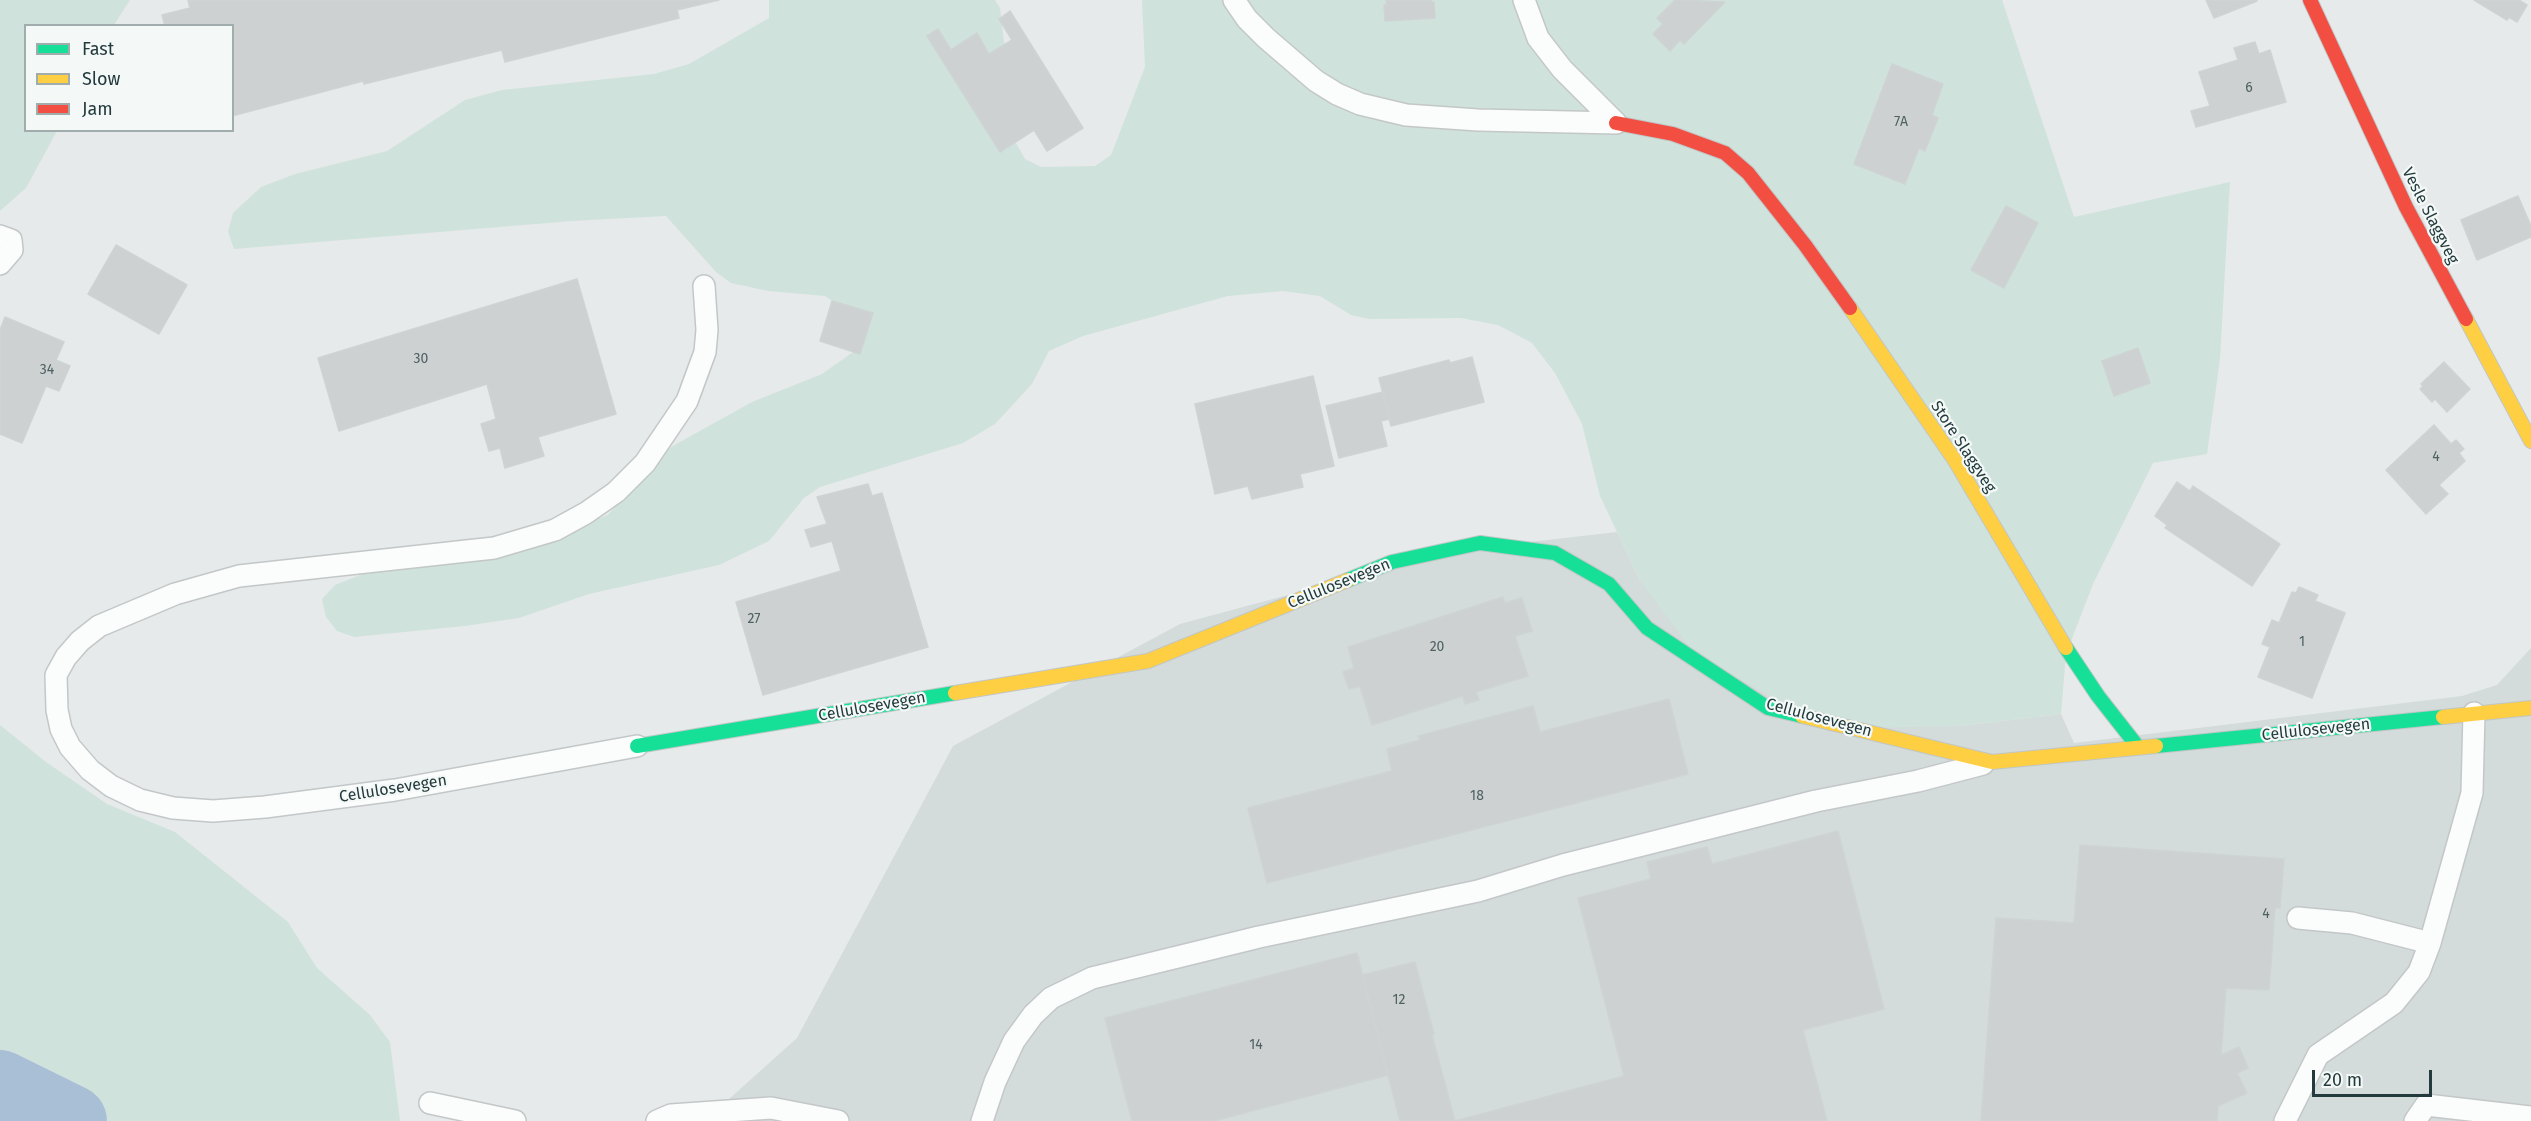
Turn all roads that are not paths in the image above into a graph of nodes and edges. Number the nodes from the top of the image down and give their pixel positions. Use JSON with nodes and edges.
{"nodes":[{"id":1,"x":1234,"y":0,"type":"edge"},
{"id":2,"x":1524,"y":0,"type":"edge"},
{"id":3,"x":2310,"y":0,"type":"edge"},
{"id":4,"x":1616,"y":123,"type":"junction"},
{"id":5,"x":0,"y":236,"type":"edge"},
{"id":6,"x":0,"y":264,"type":"edge"},
{"id":7,"x":704,"y":286,"type":"dead end"},
{"id":8,"x":2531,"y":441,"type":"edge"},
{"id":9,"x":2531,"y":708,"type":"edge"},
{"id":10,"x":2474,"y":713,"type":"junction"},
{"id":11,"x":637,"y":746,"type":"joint"},
{"id":12,"x":2138,"y":747,"type":"junction"},
{"id":13,"x":1992,"y":762,"type":"junction"},
{"id":14,"x":2298,"y":918,"type":"dead end"},
{"id":15,"x":2430,"y":943,"type":"junction"},
{"id":16,"x":430,"y":1103,"type":"dead end"},
{"id":17,"x":2531,"y":1117,"type":"edge"},
{"id":18,"x":515,"y":1121,"type":"edge"},
{"id":19,"x":657,"y":1121,"type":"edge"},
{"id":20,"x":838,"y":1121,"type":"edge"},
{"id":21,"x":982,"y":1121,"type":"edge"},
{"id":22,"x":2285,"y":1121,"type":"edge"},
{"id":23,"x":2415,"y":1121,"type":"edge"}],
"edges":[{"from":1,"to":4,"type":"lane"},
{"from":2,"to":4,"type":"lane"},
{"from":3,"to":8,"type":"street","name":"Vesle Slaggveg"},
{"from":4,"to":12,"type":"street","name":"Store Slaggveg"},
{"from":5,"to":6,"type":"lane"},
{"from":7,"to":11,"type":"lane","name":"Cellulosevegen"},
{"from":9,"to":10,"type":"street","name":"Cellulosevegen"},
{"from":10,"to":12,"type":"street","name":"Cellulosevegen"},
{"from":10,"to":15,"type":"lane"},
{"from":11,"to":13,"type":"street","name":"Cellulosevegen"},
{"from":12,"to":13,"type":"street","name":"Cellulosevegen"},
{"from":13,"to":21,"type":"lane"},
{"from":14,"to":15,"type":"lane"},
{"from":15,"to":22,"type":"lane"},
{"from":16,"to":18,"type":"lane"},
{"from":17,"to":23,"type":"lane"},
{"from":19,"to":20,"type":"lane"}]}
